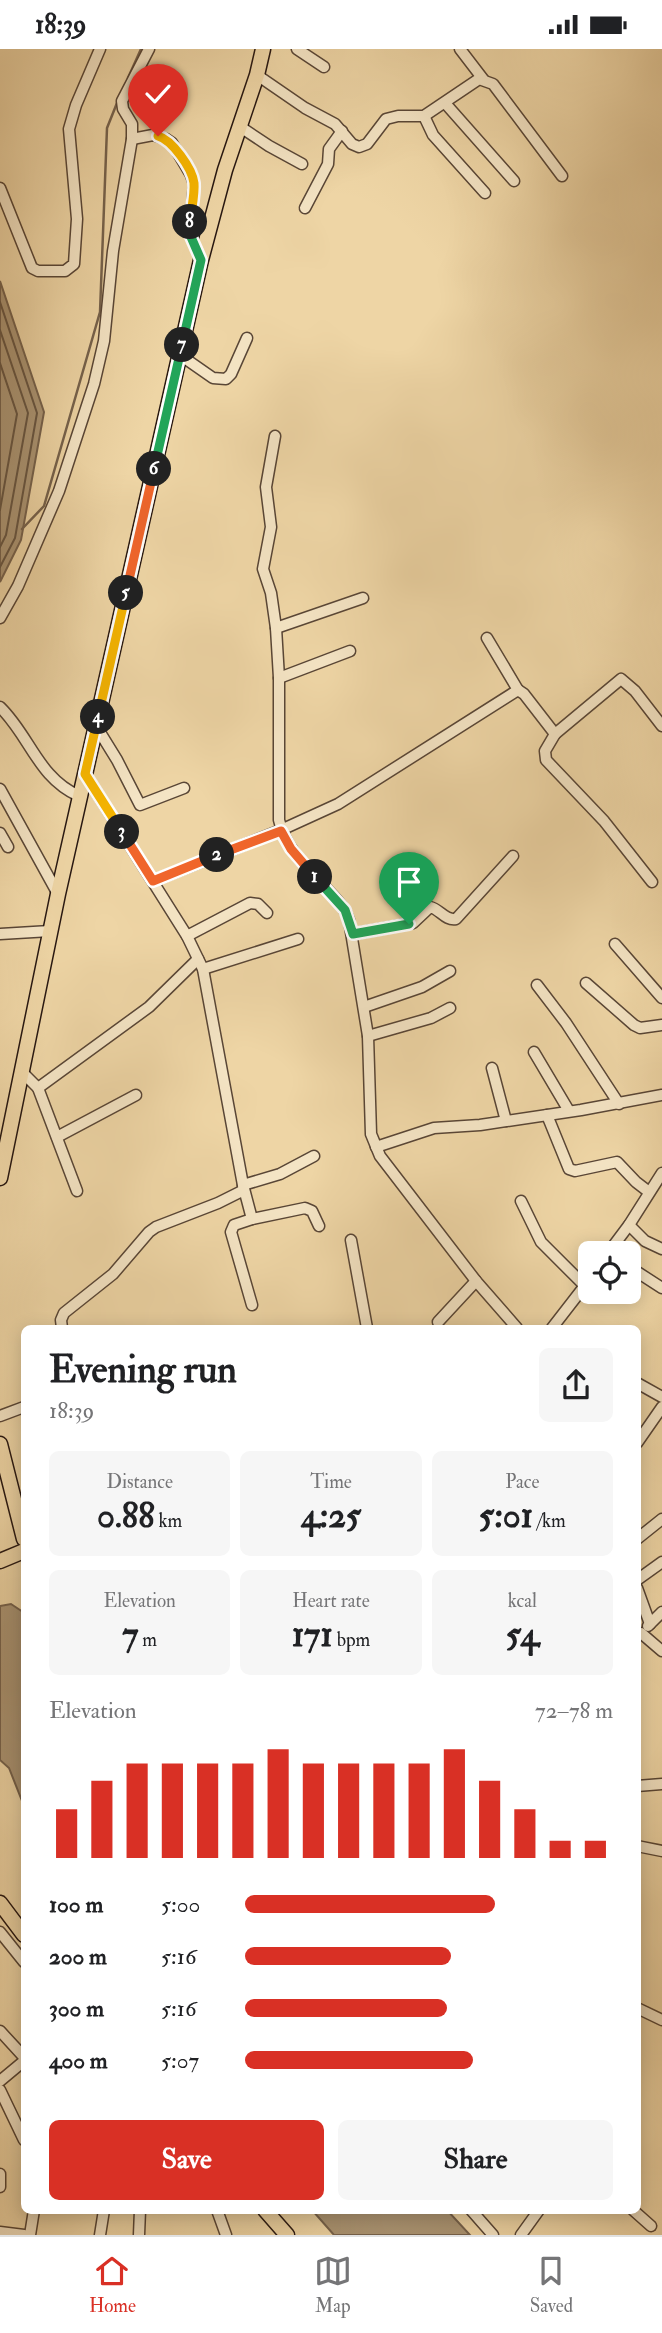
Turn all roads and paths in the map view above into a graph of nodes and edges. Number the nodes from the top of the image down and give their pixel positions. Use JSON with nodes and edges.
{"nodes":[{"id":1,"x":100,"y":49,"type":"edge"},
{"id":2,"x":149,"y":49,"type":"edge"},
{"id":3,"x":263,"y":49,"type":"edge"},
{"id":4,"x":297,"y":49,"type":"edge"},
{"id":5,"x":460,"y":49,"type":"edge"},
{"id":6,"x":324,"y":67,"type":"dead end"},
{"id":7,"x":257,"y":75,"type":"junction"},
{"id":8,"x":483,"y":79,"type":"junction"},
{"id":9,"x":445,"y":103,"type":"junction"},
{"id":10,"x":424,"y":116,"type":"junction"},
{"id":11,"x":239,"y":126,"type":"junction"},
{"id":12,"x":342,"y":131,"type":"junction"},
{"id":13,"x":132,"y":139,"type":"junction"},
{"id":14,"x":302,"y":164,"type":"dead end"},
{"id":15,"x":562,"y":176,"type":"dead end"},
{"id":16,"x":514,"y":181,"type":"dead end"},
{"id":17,"x":0,"y":188,"type":"edge"},
{"id":18,"x":485,"y":194,"type":"dead end"},
{"id":19,"x":305,"y":208,"type":"dead end"},
{"id":20,"x":201,"y":260,"type":"junction"},
{"id":21,"x":247,"y":338,"type":"dead end"},
{"id":22,"x":180,"y":355,"type":"junction"},
{"id":23,"x":275,"y":436,"type":"dead end"},
{"id":24,"x":363,"y":598,"type":"dead end"},
{"id":25,"x":0,"y":618,"type":"edge"},
{"id":26,"x":276,"y":628,"type":"junction"},
{"id":27,"x":487,"y":638,"type":"dead end"},
{"id":28,"x":350,"y":651,"type":"dead end"},
{"id":29,"x":279,"y":678,"type":"junction"},
{"id":30,"x":518,"y":691,"type":"junction"},
{"id":31,"x":0,"y":707,"type":"edge"},
{"id":32,"x":96,"y":726,"type":"junction"},
{"id":33,"x":662,"y":726,"type":"edge"},
{"id":34,"x":555,"y":734,"type":"junction"},
{"id":35,"x":85,"y":774,"type":"junction"},
{"id":36,"x":184,"y":788,"type":"dead end"},
{"id":37,"x":0,"y":789,"type":"edge"},
{"id":38,"x":79,"y":796,"type":"junction"},
{"id":39,"x":281,"y":831,"type":"junction"},
{"id":40,"x":0,"y":833,"type":"edge"},
{"id":41,"x":8,"y":847,"type":"dead end"},
{"id":42,"x":513,"y":856,"type":"dead end"},
{"id":43,"x":153,"y":881,"type":"junction"},
{"id":44,"x":652,"y":882,"type":"dead end"},
{"id":45,"x":58,"y":894,"type":"junction"},
{"id":46,"x":267,"y":913,"type":"dead end"},
{"id":47,"x":50,"y":931,"type":"junction"},
{"id":48,"x":0,"y":934,"type":"edge"},
{"id":49,"x":353,"y":934,"type":"junction"},
{"id":50,"x":187,"y":936,"type":"junction"},
{"id":51,"x":298,"y":939,"type":"dead end"},
{"id":52,"x":615,"y":944,"type":"dead end"},
{"id":53,"x":201,"y":964,"type":"junction"},
{"id":54,"x":450,"y":971,"type":"dead end"},
{"id":55,"x":586,"y":983,"type":"dead end"},
{"id":56,"x":537,"y":985,"type":"dead end"},
{"id":57,"x":662,"y":998,"type":"edge"},
{"id":58,"x":365,"y":1007,"type":"junction"},
{"id":59,"x":450,"y":1008,"type":"dead end"},
{"id":60,"x":662,"y":1025,"type":"edge"},
{"id":61,"x":368,"y":1036,"type":"junction"},
{"id":62,"x":534,"y":1052,"type":"dead end"},
{"id":63,"x":492,"y":1068,"type":"dead end"},
{"id":64,"x":22,"y":1072,"type":"junction"},
{"id":65,"x":38,"y":1088,"type":"junction"},
{"id":66,"x":662,"y":1094,"type":"edge"},
{"id":67,"x":136,"y":1095,"type":"dead end"},
{"id":68,"x":619,"y":1104,"type":"junction"},
{"id":69,"x":569,"y":1111,"type":"junction"},
{"id":70,"x":547,"y":1115,"type":"junction"},
{"id":71,"x":506,"y":1121,"type":"junction"},
{"id":72,"x":57,"y":1137,"type":"junction"},
{"id":73,"x":376,"y":1147,"type":"junction"},
{"id":74,"x":314,"y":1156,"type":"dead end"},
{"id":75,"x":662,"y":1173,"type":"edge"},
{"id":76,"x":0,"y":1178,"type":"edge"},
{"id":77,"x":244,"y":1187,"type":"junction"},
{"id":78,"x":77,"y":1191,"type":"dead end"},
{"id":79,"x":649,"y":1192,"type":"junction"},
{"id":80,"x":522,"y":1201,"type":"dead end"},
{"id":81,"x":252,"y":1219,"type":"junction"},
{"id":82,"x":629,"y":1225,"type":"junction"},
{"id":83,"x":319,"y":1226,"type":"dead end"},
{"id":84,"x":351,"y":1240,"type":"dead end"},
{"id":85,"x":617,"y":1241,"type":"edge"},
{"id":86,"x":662,"y":1249,"type":"edge"},
{"id":87,"x":578,"y":1274,"type":"edge"},
{"id":88,"x":641,"y":1274,"type":"edge"},
{"id":89,"x":476,"y":1281,"type":"junction"},
{"id":90,"x":662,"y":1288,"type":"edge"},
{"id":91,"x":578,"y":1295,"type":"edge"},
{"id":92,"x":252,"y":1305,"type":"dead end"},
{"id":93,"x":438,"y":1322,"type":"dead end"},
{"id":94,"x":62,"y":1325,"type":"edge"},
{"id":95,"x":366,"y":1325,"type":"edge"},
{"id":96,"x":514,"y":1325,"type":"edge"},
{"id":97,"x":556,"y":1325,"type":"edge"},
{"id":98,"x":641,"y":1385,"type":"edge"},
{"id":99,"x":662,"y":1397,"type":"edge"},
{"id":100,"x":662,"y":1407,"type":"edge"},
{"id":101,"x":21,"y":1408,"type":"edge"},
{"id":102,"x":0,"y":1416,"type":"edge"},
{"id":103,"x":641,"y":1437,"type":"edge"},
{"id":104,"x":0,"y":1444,"type":"edge"},
{"id":105,"x":662,"y":1518,"type":"edge"},
{"id":106,"x":21,"y":1527,"type":"edge"},
{"id":107,"x":641,"y":1536,"type":"edge"},
{"id":108,"x":20,"y":1553,"type":"edge"},
{"id":109,"x":0,"y":1561,"type":"edge"},
{"id":110,"x":662,"y":1562,"type":"edge"},
{"id":111,"x":641,"y":1577,"type":"edge"},
{"id":112,"x":641,"y":1599,"type":"edge"},
{"id":113,"x":662,"y":1612,"type":"edge"},
{"id":114,"x":650,"y":1624,"type":"junction"},
{"id":115,"x":641,"y":1631,"type":"edge"},
{"id":116,"x":641,"y":1635,"type":"edge"},
{"id":117,"x":662,"y":1651,"type":"edge"},
{"id":118,"x":662,"y":1784,"type":"edge"},
{"id":119,"x":641,"y":1786,"type":"edge"},
{"id":120,"x":641,"y":1847,"type":"edge"},
{"id":121,"x":662,"y":1851,"type":"edge"},
{"id":122,"x":0,"y":1903,"type":"edge"},
{"id":123,"x":21,"y":1931,"type":"edge"},
{"id":124,"x":0,"y":1932,"type":"edge"},
{"id":125,"x":21,"y":1958,"type":"edge"},
{"id":126,"x":641,"y":2010,"type":"edge"},
{"id":127,"x":662,"y":2020,"type":"edge"},
{"id":128,"x":0,"y":2031,"type":"edge"},
{"id":129,"x":21,"y":2056,"type":"edge"},
{"id":130,"x":21,"y":2062,"type":"edge"},
{"id":131,"x":0,"y":2081,"type":"edge"},
{"id":132,"x":0,"y":2090,"type":"edge"},
{"id":133,"x":21,"y":2134,"type":"edge"},
{"id":134,"x":0,"y":2174,"type":"edge"},
{"id":135,"x":0,"y":2186,"type":"edge"},
{"id":136,"x":33,"y":2214,"type":"edge"},
{"id":137,"x":103,"y":2214,"type":"edge"},
{"id":138,"x":140,"y":2214,"type":"edge"},
{"id":139,"x":218,"y":2214,"type":"edge"},
{"id":140,"x":269,"y":2214,"type":"edge"},
{"id":141,"x":475,"y":2214,"type":"edge"},
{"id":142,"x":536,"y":2214,"type":"edge"},
{"id":143,"x":638,"y":2214,"type":"edge"},
{"id":144,"x":651,"y":2225,"type":"dead end"},
{"id":145,"x":0,"y":2232,"type":"edge"},
{"id":146,"x":494,"y":2234,"type":"edge"},
{"id":147,"x":24,"y":2235,"type":"edge"},
{"id":148,"x":30,"y":2235,"type":"edge"},
{"id":149,"x":100,"y":2235,"type":"edge"},
{"id":150,"x":139,"y":2235,"type":"edge"},
{"id":151,"x":226,"y":2235,"type":"edge"},
{"id":152,"x":287,"y":2235,"type":"edge"},
{"id":153,"x":521,"y":2235,"type":"edge"}],
"edges":[{"from":1,"to":17,"type":"street"},
{"from":2,"to":13,"type":"street"},
{"from":3,"to":7,"type":"main road"},
{"from":4,"to":6,"type":"street"},
{"from":5,"to":8,"type":"street"},
{"from":7,"to":11,"type":"main road"},
{"from":7,"to":12,"type":"street"},
{"from":8,"to":9,"type":"street"},
{"from":8,"to":15,"type":"street"},
{"from":9,"to":10,"type":"street"},
{"from":9,"to":16,"type":"street"},
{"from":10,"to":12,"type":"street"},
{"from":10,"to":18,"type":"street"},
{"from":11,"to":14,"type":"street"},
{"from":11,"to":20,"type":"main road"},
{"from":12,"to":19,"type":"street"},
{"from":13,"to":20,"type":"street"},
{"from":13,"to":25,"type":"street"},
{"from":20,"to":22,"type":"main road"},
{"from":21,"to":22,"type":"street"},
{"from":22,"to":32,"type":"main road"},
{"from":23,"to":26,"type":"street"},
{"from":24,"to":26,"type":"street"},
{"from":26,"to":29,"type":"street"},
{"from":27,"to":30,"type":"street"},
{"from":28,"to":29,"type":"street"},
{"from":29,"to":39,"type":"street"},
{"from":30,"to":34,"type":"street"},
{"from":30,"to":39,"type":"street"},
{"from":31,"to":38,"type":"street"},
{"from":32,"to":35,"type":"main road"},
{"from":32,"to":36,"type":"street"},
{"from":33,"to":34,"type":"street"},
{"from":34,"to":44,"type":"street"},
{"from":35,"to":38,"type":"main road"},
{"from":35,"to":43,"type":"street"},
{"from":37,"to":45,"type":"street"},
{"from":38,"to":45,"type":"main road"},
{"from":39,"to":43,"type":"street"},
{"from":39,"to":49,"type":"street"},
{"from":40,"to":41,"type":"street"},
{"from":42,"to":49,"type":"street"},
{"from":43,"to":50,"type":"street"},
{"from":45,"to":47,"type":"main road"},
{"from":46,"to":50,"type":"street"},
{"from":47,"to":48,"type":"street"},
{"from":47,"to":64,"type":"main road"},
{"from":49,"to":58,"type":"street"},
{"from":50,"to":53,"type":"street"},
{"from":51,"to":53,"type":"street"},
{"from":52,"to":57,"type":"street"},
{"from":53,"to":65,"type":"street"},
{"from":53,"to":77,"type":"street"},
{"from":54,"to":58,"type":"street"},
{"from":55,"to":60,"type":"street"},
{"from":56,"to":68,"type":"street"},
{"from":58,"to":61,"type":"street"},
{"from":59,"to":61,"type":"street"},
{"from":61,"to":73,"type":"street"},
{"from":62,"to":69,"type":"street"},
{"from":63,"to":71,"type":"street"},
{"from":64,"to":65,"type":"street"},
{"from":64,"to":76,"type":"main road"},
{"from":65,"to":72,"type":"street"},
{"from":66,"to":68,"type":"street"},
{"from":67,"to":72,"type":"street"},
{"from":68,"to":69,"type":"street"},
{"from":69,"to":70,"type":"street"},
{"from":70,"to":71,"type":"street"},
{"from":70,"to":79,"type":"street"},
{"from":71,"to":73,"type":"street"},
{"from":72,"to":78,"type":"street"},
{"from":73,"to":89,"type":"street"},
{"from":74,"to":77,"type":"street"},
{"from":75,"to":79,"type":"street"},
{"from":77,"to":81,"type":"street"},
{"from":77,"to":94,"type":"street"},
{"from":79,"to":82,"type":"street"},
{"from":80,"to":87,"type":"street"},
{"from":81,"to":83,"type":"street"},
{"from":81,"to":92,"type":"street"},
{"from":82,"to":85,"type":"street"},
{"from":82,"to":86,"type":"street"},
{"from":84,"to":95,"type":"street"},
{"from":88,"to":90,"type":"street"},
{"from":89,"to":93,"type":"street"},
{"from":89,"to":96,"type":"street"},
{"from":91,"to":97,"type":"street"},
{"from":98,"to":99,"type":"street"},
{"from":100,"to":103,"type":"street"},
{"from":101,"to":102,"type":"street"},
{"from":104,"to":106,"type":"main road"},
{"from":105,"to":107,"type":"street"},
{"from":108,"to":109,"type":"main road"},
{"from":110,"to":111,"type":"street"},
{"from":112,"to":114,"type":"street"},
{"from":113,"to":114,"type":"street"},
{"from":114,"to":115,"type":"street"},
{"from":116,"to":117,"type":"street"},
{"from":118,"to":119,"type":"street"},
{"from":120,"to":121,"type":"street"},
{"from":122,"to":123,"type":"main road"},
{"from":124,"to":125,"type":"street"},
{"from":126,"to":127,"type":"street"},
{"from":128,"to":129,"type":"street"},
{"from":130,"to":131,"type":"street"},
{"from":132,"to":133,"type":"street"},
{"from":134,"to":135,"type":"street"},
{"from":136,"to":148,"type":"street"},
{"from":137,"to":149,"type":"street"},
{"from":138,"to":150,"type":"street"},
{"from":139,"to":151,"type":"street"},
{"from":140,"to":152,"type":"main road"},
{"from":141,"to":146,"type":"street"},
{"from":142,"to":153,"type":"street"},
{"from":143,"to":144,"type":"street"},
{"from":145,"to":147,"type":"street"}]}
